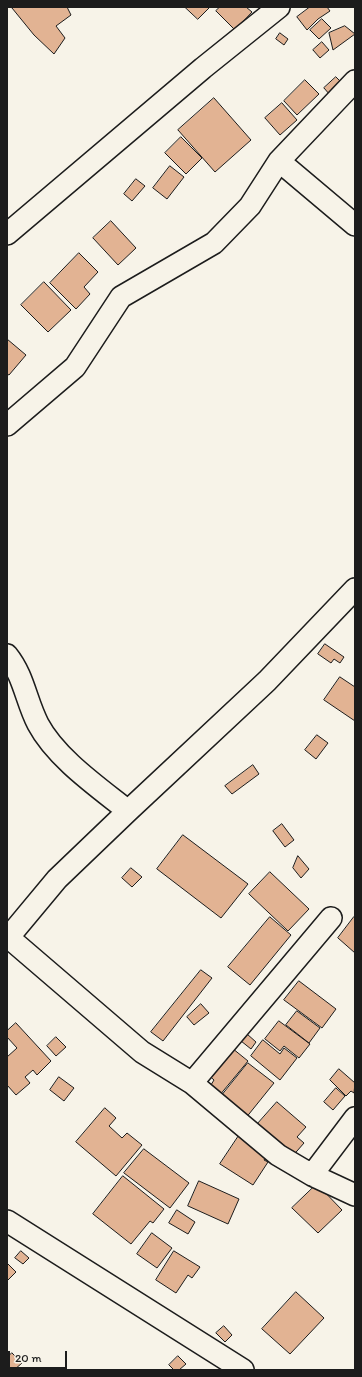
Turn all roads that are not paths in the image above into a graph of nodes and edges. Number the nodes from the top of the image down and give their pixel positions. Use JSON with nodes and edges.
{"nodes":[{"id":1,"x":279,"y":7,"type":"edge"},
{"id":2,"x":355,"y":81,"type":"edge"},
{"id":3,"x":279,"y":161,"type":"junction"},
{"id":4,"x":355,"y":225,"type":"edge"},
{"id":5,"x":7,"y":234,"type":"edge"},
{"id":6,"x":7,"y":424,"type":"edge"},
{"id":7,"x":355,"y":589,"type":"edge"},
{"id":8,"x":7,"y":655,"type":"edge"},
{"id":9,"x":128,"y":811,"type":"junction"},
{"id":10,"x":331,"y":918,"type":"dead end"},
{"id":11,"x":8,"y":938,"type":"edge"},
{"id":12,"x":192,"y":1083,"type":"junction"},
{"id":13,"x":355,"y":1118,"type":"edge"},
{"id":14,"x":312,"y":1175,"type":"junction"},
{"id":15,"x":355,"y":1195,"type":"edge"},
{"id":16,"x":7,"y":1221,"type":"edge"},
{"id":17,"x":243,"y":1370,"type":"edge"}],
"edges":[{"from":1,"to":5,"type":"street"},
{"from":2,"to":3,"type":"street"},
{"from":3,"to":4,"type":"street"},
{"from":3,"to":6,"type":"street"},
{"from":7,"to":9,"type":"street"},
{"from":8,"to":9,"type":"street"},
{"from":9,"to":11,"type":"street"},
{"from":10,"to":12,"type":"street"},
{"from":11,"to":12,"type":"street"},
{"from":12,"to":14,"type":"street"},
{"from":13,"to":14,"type":"street"},
{"from":14,"to":15,"type":"street"},
{"from":16,"to":17,"type":"street"}]}
